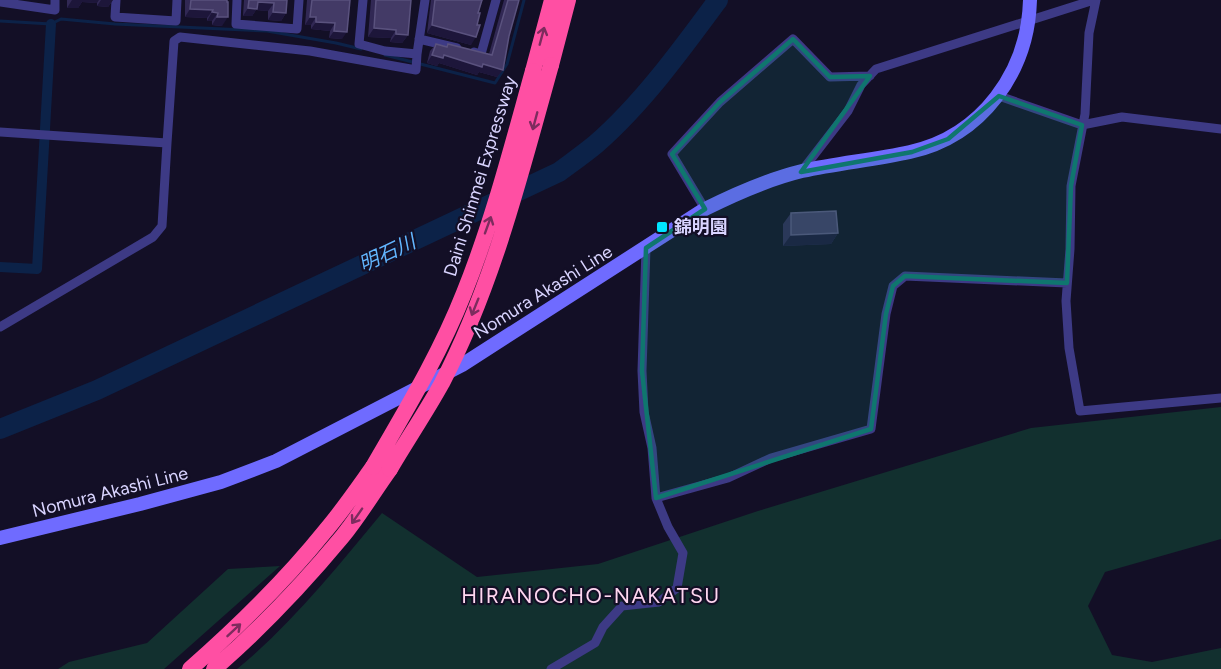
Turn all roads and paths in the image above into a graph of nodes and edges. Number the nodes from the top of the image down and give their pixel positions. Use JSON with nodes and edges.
{"nodes":[{"id":1,"x":56,"y":0,"type":"edge"},
{"id":2,"x":116,"y":0,"type":"edge"},
{"id":3,"x":177,"y":0,"type":"edge"},
{"id":4,"x":237,"y":0,"type":"edge"},
{"id":5,"x":299,"y":0,"type":"edge"},
{"id":6,"x":363,"y":0,"type":"edge"},
{"id":7,"x":425,"y":0,"type":"edge"},
{"id":8,"x":496,"y":0,"type":"edge"},
{"id":9,"x":552,"y":0,"type":"edge"},
{"id":10,"x":568,"y":0,"type":"edge"},
{"id":11,"x":1030,"y":0,"type":"edge"},
{"id":12,"x":1095,"y":0,"type":"edge"},
{"id":13,"x":0,"y":2,"type":"edge"},
{"id":14,"x":1029,"y":19,"type":"junction"},
{"id":15,"x":419,"y":39,"type":"junction"},
{"id":16,"x":417,"y":54,"type":"junction"},
{"id":17,"x":870,"y":76,"type":"junction"},
{"id":18,"x":999,"y":96,"type":"junction"},
{"id":19,"x":1082,"y":125,"type":"junction"},
{"id":20,"x":1221,"y":129,"type":"edge"},
{"id":21,"x":0,"y":132,"type":"edge"},
{"id":22,"x":167,"y":143,"type":"junction"},
{"id":23,"x":801,"y":172,"type":"junction"},
{"id":24,"x":705,"y":209,"type":"junction"},
{"id":25,"x":646,"y":248,"type":"junction"},
{"id":26,"x":1067,"y":283,"type":"junction"},
{"id":27,"x":0,"y":327,"type":"edge"},
{"id":28,"x":1221,"y":398,"type":"edge"},
{"id":29,"x":382,"y":468,"type":"junction"},
{"id":30,"x":656,"y":498,"type":"junction"},
{"id":31,"x":0,"y":538,"type":"edge"},
{"id":32,"x":190,"y":669,"type":"edge"},
{"id":33,"x":214,"y":669,"type":"edge"},
{"id":34,"x":551,"y":669,"type":"edge"}],
"edges":[{"from":1,"to":13,"type":"street"},
{"from":2,"to":3,"type":"street"},
{"from":4,"to":5,"type":"street"},
{"from":6,"to":16,"type":"street"},
{"from":7,"to":15,"type":"street"},
{"from":8,"to":15,"type":"street"},
{"from":29,"to":9,"type":"highway","name":"Daini Shinmei Expressway","one_way":true,"bridge":true},
{"from":10,"to":29,"type":"highway","name":"Daini Shinmei Expressway","one_way":true,"bridge":true},
{"from":11,"to":14,"type":"main road","name":"Nomura Akashi Line"},
{"from":12,"to":14,"type":"street"},
{"from":12,"to":19,"type":"street"},
{"from":14,"to":17,"type":"street"},
{"from":14,"to":18,"type":"main road","name":"Nomura Akashi Line"},
{"from":15,"to":16,"type":"street"},
{"from":16,"to":22,"type":"street"},
{"from":17,"to":23,"type":"street"},
{"from":17,"to":24,"type":"street"},
{"from":18,"to":19,"type":"street"},
{"from":18,"to":23,"type":"main road","name":"Nomura Akashi Line"},
{"from":19,"to":20,"type":"street"},
{"from":19,"to":26,"type":"street"},
{"from":21,"to":22,"type":"street"},
{"from":22,"to":27,"type":"street"},
{"from":23,"to":24,"type":"main road","name":"Nomura Akashi Line"},
{"from":24,"to":25,"type":"main road","name":"Nomura Akashi Line"},
{"from":25,"to":30,"type":"street"},
{"from":25,"to":31,"type":"main road","name":"Nomura Akashi Line"},
{"from":26,"to":28,"type":"street"},
{"from":26,"to":30,"type":"street"},
{"from":32,"to":29,"type":"highway","name":"Daini Shinmei Expressway","one_way":true},
{"from":29,"to":33,"type":"highway","name":"Daini Shinmei Expressway","one_way":true},
{"from":30,"to":34,"type":"street"}]}
